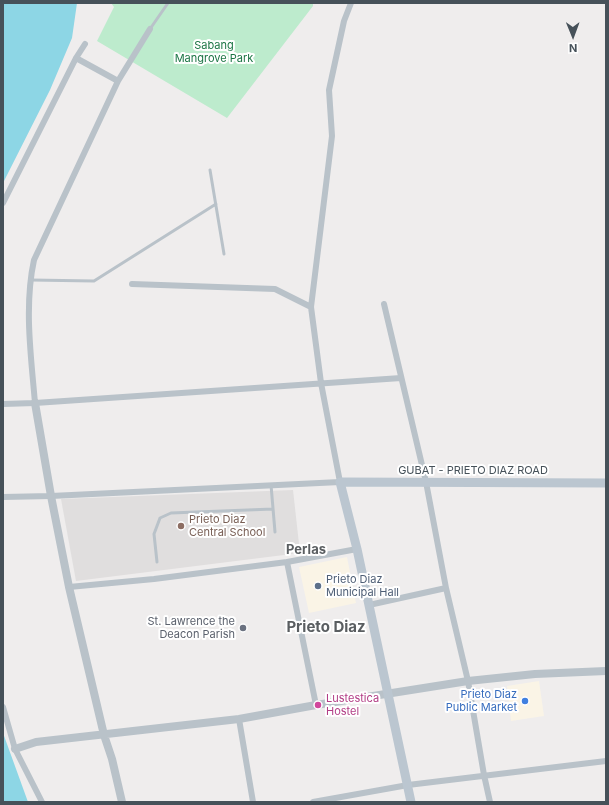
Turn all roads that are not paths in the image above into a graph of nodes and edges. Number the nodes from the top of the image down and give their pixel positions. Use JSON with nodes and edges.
{"nodes":[{"id":1,"x":168,"y":3,"type":"edge"},
{"id":2,"x":350,"y":3,"type":"edge"},
{"id":3,"x":150,"y":29,"type":"joint"},
{"id":4,"x":85,"y":44,"type":"dead end"},
{"id":5,"x":76,"y":58,"type":"junction"},
{"id":6,"x":118,"y":81,"type":"junction"},
{"id":7,"x":210,"y":170,"type":"dead end"},
{"id":8,"x":3,"y":203,"type":"edge"},
{"id":9,"x":216,"y":204,"type":"junction"},
{"id":10,"x":224,"y":254,"type":"dead end"},
{"id":11,"x":30,"y":280,"type":"junction"},
{"id":12,"x":132,"y":284,"type":"dead end"},
{"id":13,"x":384,"y":304,"type":"dead end"},
{"id":14,"x":311,"y":307,"type":"junction"},
{"id":15,"x":401,"y":378,"type":"junction"},
{"id":16,"x":321,"y":383,"type":"junction"},
{"id":17,"x":35,"y":402,"type":"junction"},
{"id":18,"x":3,"y":404,"type":"edge"},
{"id":19,"x":340,"y":482,"type":"junction"},
{"id":20,"x":426,"y":482,"type":"junction"},
{"id":21,"x":606,"y":484,"type":"edge"},
{"id":22,"x":271,"y":485,"type":"junction"},
{"id":23,"x":51,"y":496,"type":"junction"},
{"id":24,"x":3,"y":497,"type":"edge"},
{"id":25,"x":273,"y":509,"type":"junction"},
{"id":26,"x":275,"y":532,"type":"dead end"},
{"id":27,"x":356,"y":549,"type":"junction"},
{"id":28,"x":157,"y":562,"type":"dead end"},
{"id":29,"x":287,"y":562,"type":"junction"},
{"id":30,"x":69,"y":587,"type":"junction"},
{"id":31,"x":446,"y":588,"type":"junction"},
{"id":32,"x":369,"y":605,"type":"junction"},
{"id":33,"x":606,"y":671,"type":"edge"},
{"id":34,"x":468,"y":681,"type":"junction"},
{"id":35,"x":388,"y":694,"type":"junction"},
{"id":36,"x":316,"y":705,"type":"junction"},
{"id":37,"x":3,"y":707,"type":"edge"},
{"id":38,"x":239,"y":719,"type":"junction"},
{"id":39,"x":104,"y":735,"type":"junction"},
{"id":40,"x":15,"y":749,"type":"junction"},
{"id":41,"x":606,"y":761,"type":"edge"},
{"id":42,"x":484,"y":775,"type":"junction"},
{"id":43,"x":408,"y":785,"type":"junction"},
{"id":44,"x":42,"y":802,"type":"edge"},
{"id":45,"x":122,"y":802,"type":"edge"},
{"id":46,"x":253,"y":802,"type":"edge"},
{"id":47,"x":314,"y":802,"type":"edge"},
{"id":48,"x":411,"y":802,"type":"edge"},
{"id":49,"x":490,"y":802,"type":"edge"}],
"edges":[{"from":1,"to":3,"type":"lane"},
{"from":2,"to":14,"type":"street"},
{"from":3,"to":6,"type":"street"},
{"from":4,"to":5,"type":"street"},
{"from":5,"to":6,"type":"street"},
{"from":5,"to":8,"type":"street"},
{"from":6,"to":11,"type":"street"},
{"from":7,"to":9,"type":"lane"},
{"from":9,"to":10,"type":"lane"},
{"from":9,"to":11,"type":"lane"},
{"from":11,"to":17,"type":"street"},
{"from":12,"to":14,"type":"street"},
{"from":13,"to":15,"type":"street"},
{"from":14,"to":16,"type":"street"},
{"from":15,"to":16,"type":"street"},
{"from":15,"to":20,"type":"street"},
{"from":16,"to":17,"type":"street"},
{"from":16,"to":19,"type":"street"},
{"from":17,"to":18,"type":"street"},
{"from":17,"to":23,"type":"street"},
{"from":19,"to":20,"type":"main road","name":"GUBAT - PRIETO DIAZ ROAD"},
{"from":19,"to":22,"type":"street"},
{"from":19,"to":27,"type":"main road"},
{"from":20,"to":21,"type":"main road","name":"GUBAT - PRIETO DIAZ ROAD"},
{"from":20,"to":31,"type":"street"},
{"from":22,"to":23,"type":"street"},
{"from":22,"to":25,"type":"lane"},
{"from":23,"to":24,"type":"street"},
{"from":23,"to":30,"type":"street"},
{"from":25,"to":26,"type":"lane"},
{"from":25,"to":28,"type":"lane"},
{"from":27,"to":29,"type":"street"},
{"from":27,"to":32,"type":"main road"},
{"from":29,"to":30,"type":"street"},
{"from":29,"to":36,"type":"street"},
{"from":30,"to":39,"type":"street"},
{"from":31,"to":32,"type":"street"},
{"from":31,"to":34,"type":"street"},
{"from":32,"to":35,"type":"main road"},
{"from":33,"to":34,"type":"street"},
{"from":34,"to":35,"type":"street"},
{"from":34,"to":42,"type":"street"},
{"from":35,"to":36,"type":"street"},
{"from":35,"to":43,"type":"main road"},
{"from":36,"to":38,"type":"street"},
{"from":37,"to":40,"type":"street"},
{"from":38,"to":39,"type":"street"},
{"from":38,"to":46,"type":"street"},
{"from":39,"to":40,"type":"street"},
{"from":39,"to":45,"type":"street"},
{"from":40,"to":44,"type":"street"},
{"from":41,"to":42,"type":"street"},
{"from":42,"to":43,"type":"street"},
{"from":42,"to":49,"type":"street"},
{"from":43,"to":47,"type":"street"},
{"from":43,"to":48,"type":"main road"}]}
